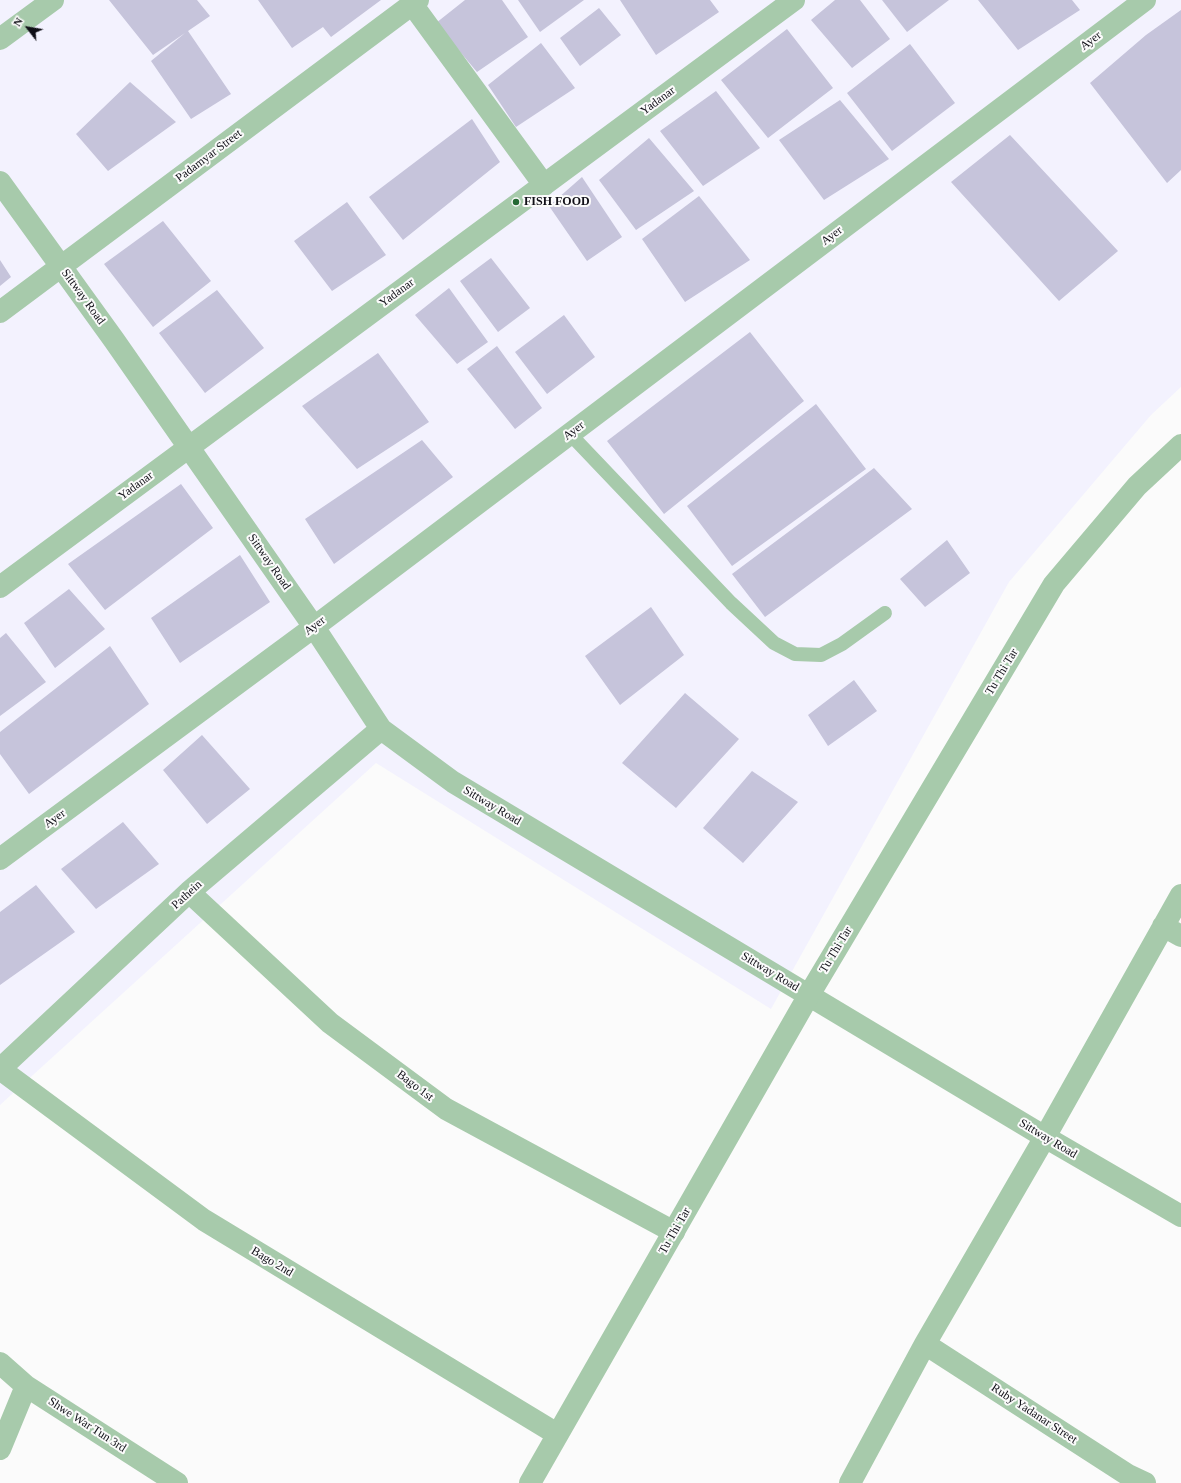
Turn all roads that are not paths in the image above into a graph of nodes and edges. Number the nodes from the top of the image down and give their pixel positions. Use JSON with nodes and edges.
{"nodes":[{"id":1,"x":53,"y":0,"type":"edge"},
{"id":2,"x":794,"y":0,"type":"edge"},
{"id":3,"x":415,"y":2,"type":"edge"},
{"id":4,"x":1131,"y":4,"type":"edge"},
{"id":5,"x":0,"y":39,"type":"edge"},
{"id":6,"x":0,"y":182,"type":"edge"},
{"id":7,"x":544,"y":185,"type":"junction"},
{"id":8,"x":61,"y":266,"type":"junction"},
{"id":9,"x":0,"y":312,"type":"edge"},
{"id":10,"x":570,"y":434,"type":"junction"},
{"id":11,"x":1181,"y":445,"type":"edge"},
{"id":12,"x":189,"y":447,"type":"junction"},
{"id":13,"x":0,"y":587,"type":"edge"},
{"id":14,"x":885,"y":613,"type":"dead end"},
{"id":15,"x":314,"y":627,"type":"junction"},
{"id":16,"x":381,"y":729,"type":"junction"},
{"id":17,"x":0,"y":860,"type":"edge"},
{"id":18,"x":189,"y":892,"type":"junction"},
{"id":19,"x":1181,"y":895,"type":"edge"},
{"id":20,"x":1172,"y":931,"type":"edge"},
{"id":21,"x":809,"y":995,"type":"junction"},
{"id":22,"x":0,"y":1069,"type":"edge"},
{"id":23,"x":1045,"y":1137,"type":"junction"},
{"id":24,"x":1181,"y":1216,"type":"edge"},
{"id":25,"x":674,"y":1232,"type":"junction"},
{"id":26,"x":925,"y":1344,"type":"junction"},
{"id":27,"x":0,"y":1363,"type":"edge"},
{"id":28,"x":26,"y":1386,"type":"junction"},
{"id":29,"x":557,"y":1434,"type":"junction"},
{"id":30,"x":0,"y":1449,"type":"edge"},
{"id":31,"x":1132,"y":1480,"type":"edge"},
{"id":32,"x":177,"y":1483,"type":"edge"},
{"id":33,"x":530,"y":1483,"type":"edge"},
{"id":34,"x":850,"y":1483,"type":"edge"}],
"edges":[{"from":1,"to":5,"type":"street"},
{"from":2,"to":7,"type":"street","name":"Yadanar"},
{"from":3,"to":7,"type":"street"},
{"from":3,"to":8,"type":"street","name":"Padamyar Street"},
{"from":4,"to":10,"type":"street","name":"Ayer"},
{"from":6,"to":8,"type":"street","name":"Sittway Road"},
{"from":7,"to":12,"type":"street","name":"Yadanar"},
{"from":8,"to":9,"type":"street","name":"Padamyar Street"},
{"from":8,"to":12,"type":"street","name":"Sittway Road"},
{"from":10,"to":14,"type":"lane"},
{"from":10,"to":15,"type":"street","name":"Ayer"},
{"from":11,"to":21,"type":"street","name":"Tu Thi Tar"},
{"from":12,"to":13,"type":"street","name":"Yadanar"},
{"from":12,"to":15,"type":"street","name":"Sittway Road"},
{"from":15,"to":16,"type":"street","name":"Sittway Road"},
{"from":15,"to":17,"type":"street","name":"Ayer"},
{"from":16,"to":18,"type":"street","name":"Pathein"},
{"from":16,"to":21,"type":"street","name":"Sittway Road"},
{"from":18,"to":22,"type":"street","name":"Pathein"},
{"from":18,"to":25,"type":"street","name":"Bago 1st"},
{"from":19,"to":20,"type":"street"},
{"from":20,"to":23,"type":"street"},
{"from":21,"to":23,"type":"street","name":"Sittway Road"},
{"from":21,"to":25,"type":"street","name":"Tu Thi Tar"},
{"from":22,"to":29,"type":"street","name":"Bago 2nd"},
{"from":23,"to":24,"type":"street","name":"Sittway Road"},
{"from":23,"to":26,"type":"street"},
{"from":25,"to":29,"type":"street","name":"Tu Thi Tar"},
{"from":26,"to":31,"type":"street","name":"Ruby Yadanar Street"},
{"from":26,"to":34,"type":"street"},
{"from":27,"to":28,"type":"street","name":"Shwe War Tun 3rd"},
{"from":28,"to":30,"type":"street"},
{"from":28,"to":32,"type":"street","name":"Shwe War Tun 3rd"},
{"from":29,"to":33,"type":"street","name":"Tu Thi Tar"}]}
